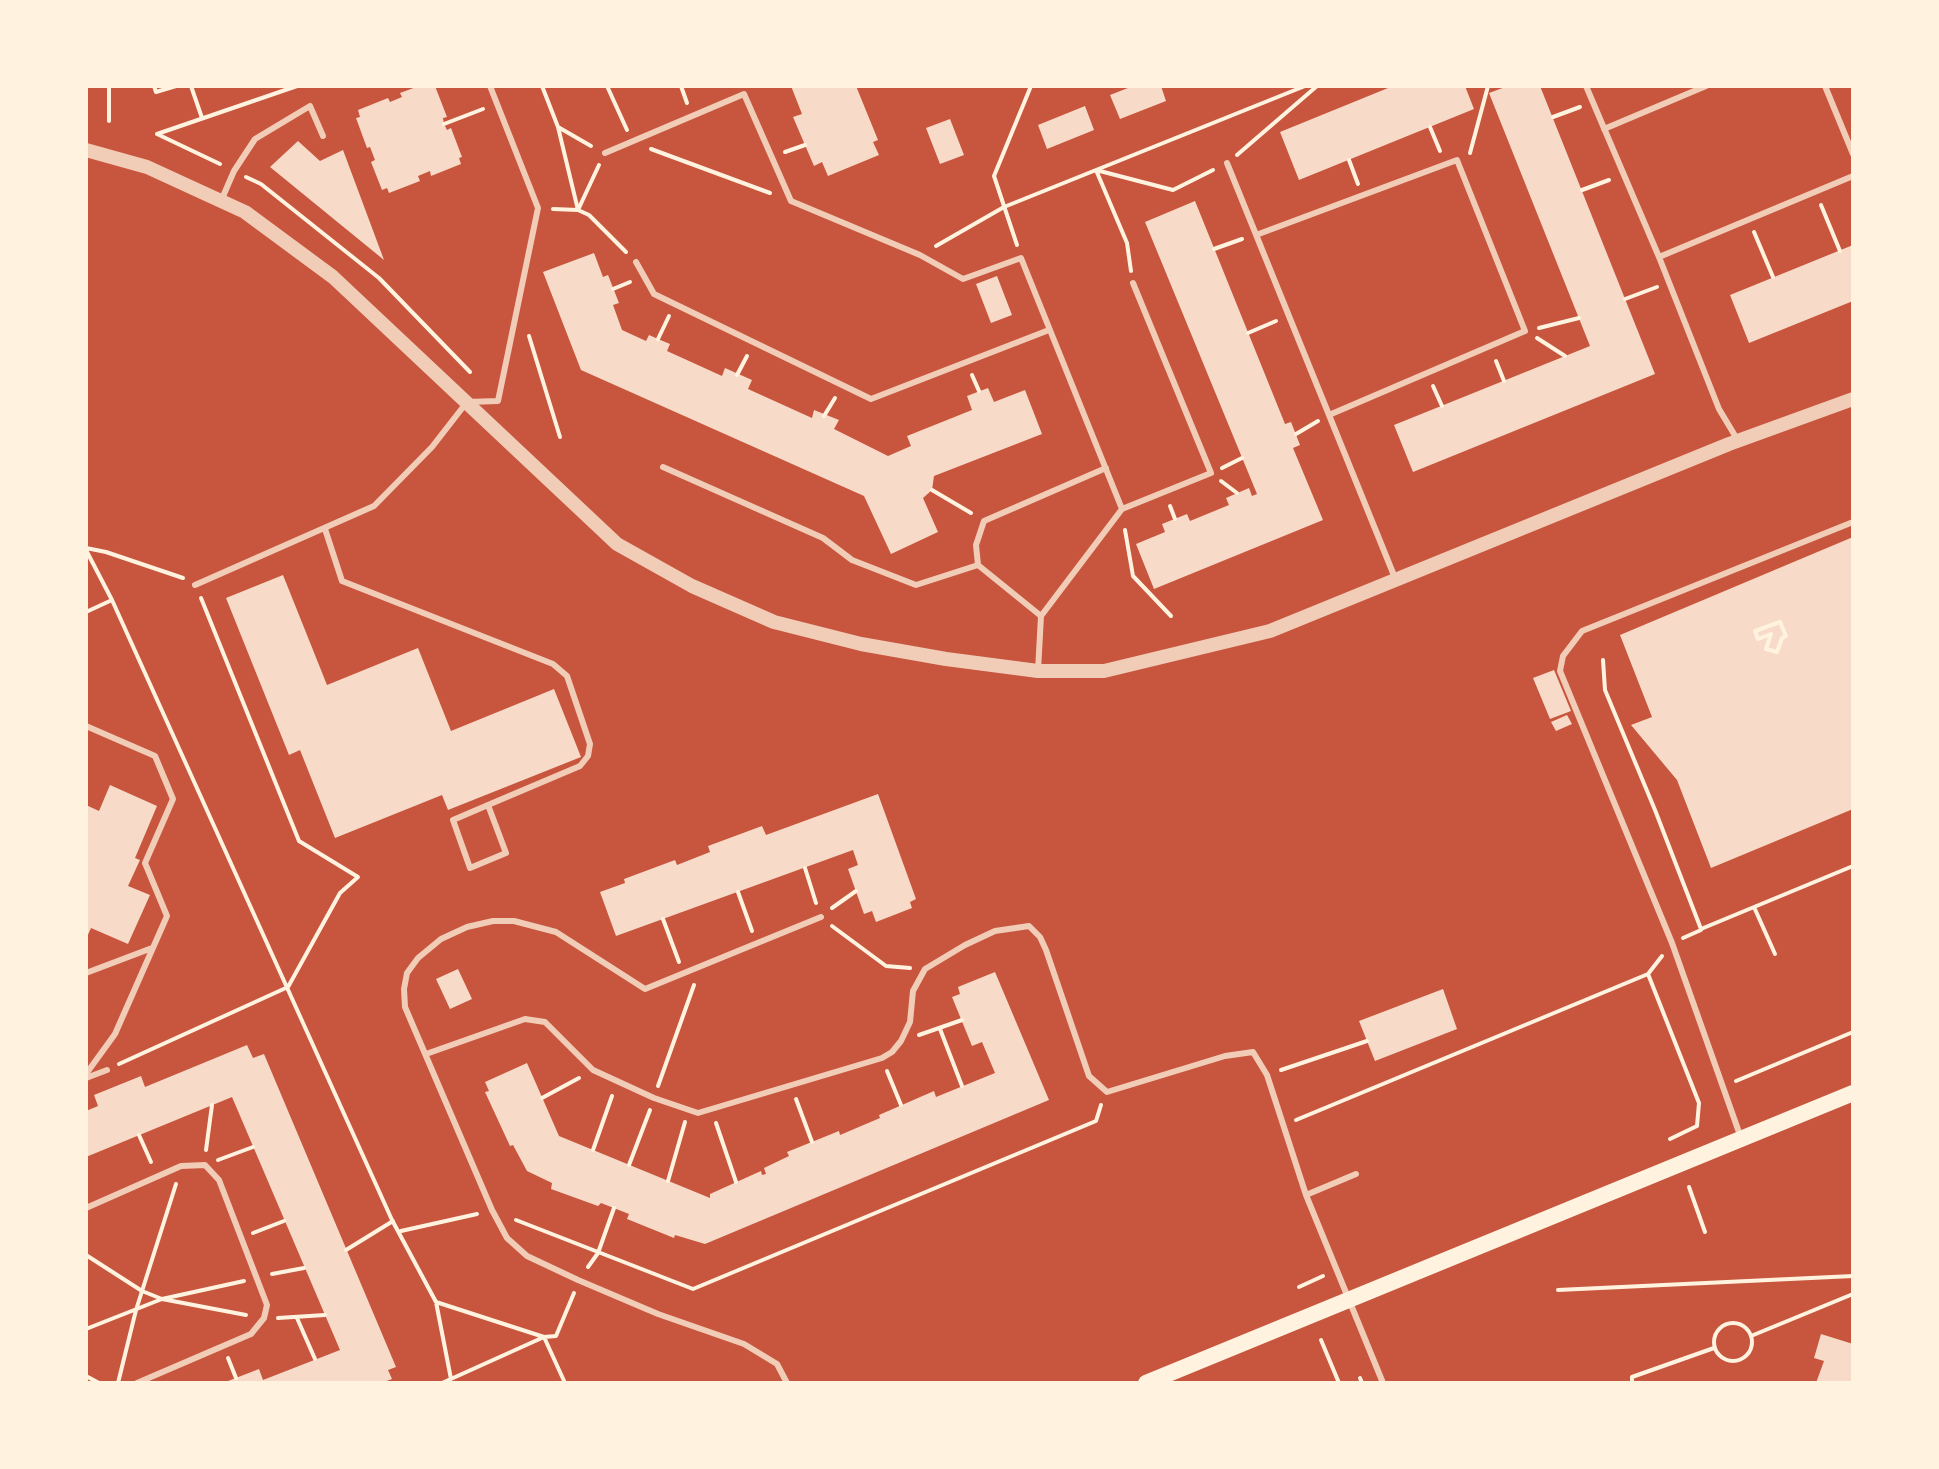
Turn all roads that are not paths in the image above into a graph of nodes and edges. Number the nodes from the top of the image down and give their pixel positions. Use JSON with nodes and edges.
{"nodes":[{"id":1,"x":490,"y":86,"type":"edge"},
{"id":2,"x":1586,"y":86,"type":"edge"},
{"id":3,"x":1706,"y":86,"type":"edge"},
{"id":4,"x":1825,"y":86,"type":"edge"},
{"id":5,"x":1604,"y":129,"type":"junction"},
{"id":6,"x":323,"y":136,"type":"dead end"},
{"id":7,"x":86,"y":150,"type":"edge"},
{"id":8,"x":605,"y":153,"type":"road end"},
{"id":9,"x":1853,"y":154,"type":"edge"},
{"id":10,"x":1227,"y":163,"type":"road end"},
{"id":11,"x":1853,"y":176,"type":"edge"},
{"id":12,"x":221,"y":201,"type":"junction"},
{"id":13,"x":1256,"y":235,"type":"junction"},
{"id":14,"x":1659,"y":257,"type":"junction"},
{"id":15,"x":636,"y":262,"type":"road end"},
{"id":16,"x":1133,"y":283,"type":"road end"},
{"id":17,"x":1049,"y":330,"type":"junction"},
{"id":18,"x":1853,"y":399,"type":"edge"},
{"id":19,"x":467,"y":402,"type":"junction"},
{"id":20,"x":1329,"y":415,"type":"junction"},
{"id":21,"x":1738,"y":441,"type":"junction"},
{"id":22,"x":663,"y":467,"type":"dead end"},
{"id":23,"x":1106,"y":468,"type":"junction"},
{"id":24,"x":1122,"y":509,"type":"junction"},
{"id":25,"x":1853,"y":522,"type":"edge"},
{"id":26,"x":325,"y":529,"type":"junction"},
{"id":27,"x":978,"y":565,"type":"junction"},
{"id":28,"x":1395,"y":578,"type":"junction"},
{"id":29,"x":195,"y":585,"type":"road end"},
{"id":30,"x":1041,"y":616,"type":"junction"},
{"id":31,"x":1038,"y":671,"type":"junction"},
{"id":32,"x":86,"y":726,"type":"edge"},
{"id":33,"x":488,"y":805,"type":"junction"},
{"id":34,"x":821,"y":917,"type":"road end"},
{"id":35,"x":152,"y":948,"type":"junction"},
{"id":36,"x":86,"y":973,"type":"edge"},
{"id":37,"x":426,"y":1054,"type":"junction"},
{"id":38,"x":107,"y":1070,"type":"road end"},
{"id":39,"x":86,"y":1076,"type":"edge"},
{"id":40,"x":1852,"y":1096,"type":"edge"},
{"id":41,"x":1741,"y":1138,"type":"junction"},
{"id":42,"x":1356,"y":1174,"type":"dead end"},
{"id":43,"x":1306,"y":1195,"type":"junction"},
{"id":44,"x":86,"y":1208,"type":"edge"},
{"id":45,"x":1349,"y":1299,"type":"junction"},
{"id":46,"x":137,"y":1383,"type":"edge"},
{"id":47,"x":787,"y":1383,"type":"edge"},
{"id":48,"x":1146,"y":1383,"type":"edge"},
{"id":49,"x":1383,"y":1383,"type":"edge"}],
"edges":[{"from":1,"to":19,"type":"lane"},
{"from":2,"to":5,"type":"lane"},
{"from":3,"to":5,"type":"lane"},
{"from":4,"to":9,"type":"lane"},
{"from":5,"to":14,"type":"lane"},
{"from":6,"to":12,"type":"lane"},
{"from":7,"to":12,"type":"street"},
{"from":8,"to":17,"type":"lane"},
{"from":10,"to":13,"type":"lane"},
{"from":11,"to":14,"type":"lane"},
{"from":12,"to":19,"type":"street"},
{"from":13,"to":20,"type":"lane"},
{"from":13,"to":20,"type":"lane"},
{"from":14,"to":21,"type":"lane"},
{"from":15,"to":17,"type":"lane"},
{"from":16,"to":24,"type":"lane"},
{"from":17,"to":23,"type":"lane"},
{"from":18,"to":21,"type":"street"},
{"from":19,"to":26,"type":"lane"},
{"from":19,"to":31,"type":"street"},
{"from":20,"to":28,"type":"lane"},
{"from":21,"to":28,"type":"street"},
{"from":22,"to":27,"type":"lane"},
{"from":23,"to":24,"type":"lane"},
{"from":23,"to":27,"type":"lane"},
{"from":24,"to":30,"type":"lane"},
{"from":25,"to":41,"type":"lane"},
{"from":26,"to":29,"type":"lane"},
{"from":26,"to":33,"type":"lane"},
{"from":27,"to":30,"type":"lane"},
{"from":28,"to":31,"type":"street"},
{"from":30,"to":31,"type":"lane"},
{"from":32,"to":35,"type":"lane"},
{"from":33,"to":33,"type":"lane"},
{"from":34,"to":37,"type":"lane"},
{"from":35,"to":36,"type":"lane"},
{"from":35,"to":39,"type":"lane"},
{"from":37,"to":43,"type":"lane"},
{"from":37,"to":47,"type":"lane"},
{"from":38,"to":39,"type":"lane"},
{"from":40,"to":41,"type":"main road"},
{"from":41,"to":45,"type":"main road"},
{"from":42,"to":43,"type":"lane"},
{"from":43,"to":45,"type":"lane"},
{"from":44,"to":46,"type":"lane"},
{"from":45,"to":48,"type":"main road"},
{"from":45,"to":49,"type":"lane"}]}
